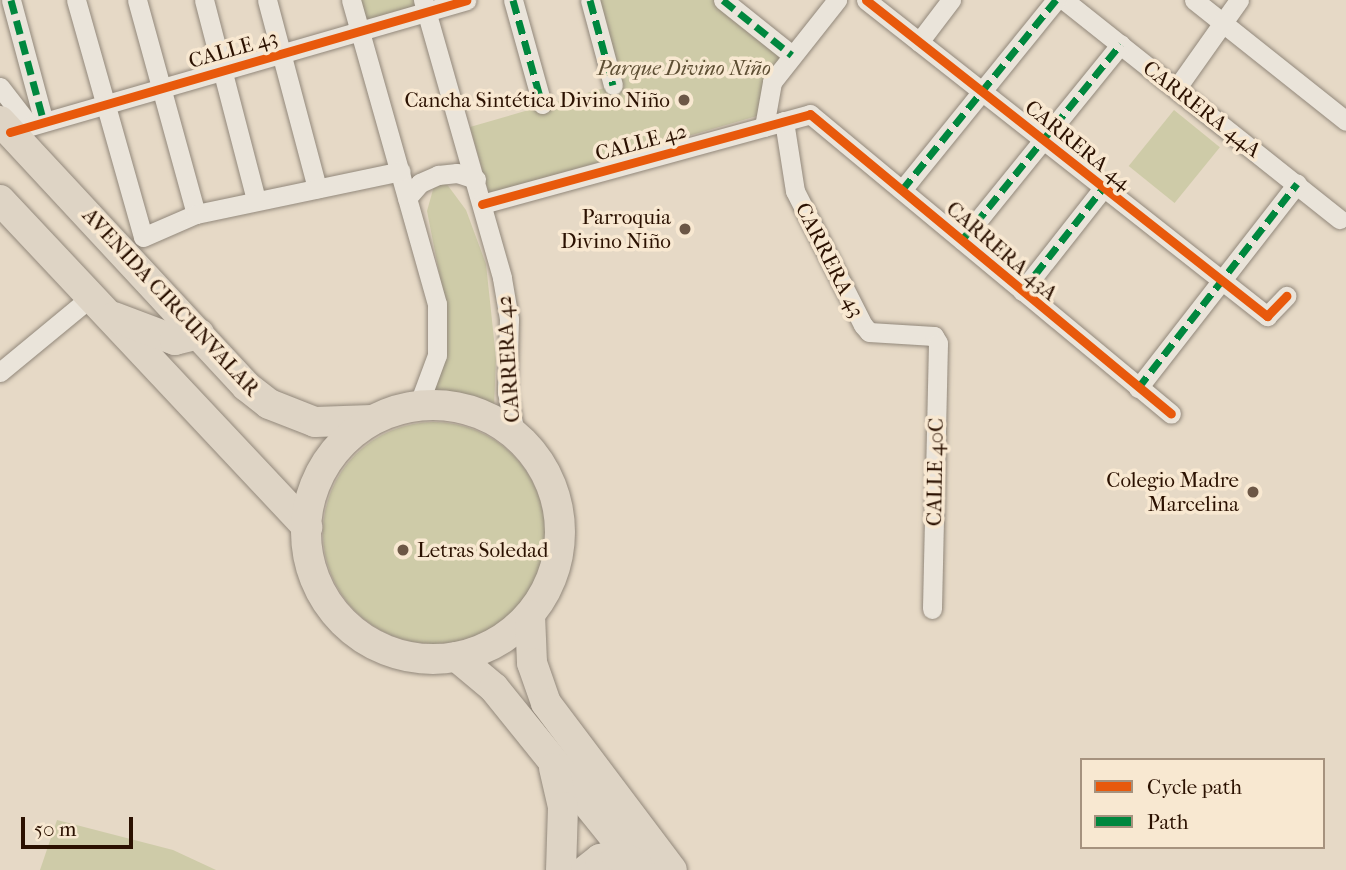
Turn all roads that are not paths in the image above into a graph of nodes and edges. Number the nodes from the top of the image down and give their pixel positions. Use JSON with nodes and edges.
{"nodes":[{"id":1,"x":11,"y":0,"type":"edge"},
{"id":2,"x":76,"y":0,"type":"edge"},
{"id":3,"x":137,"y":0,"type":"edge"},
{"id":4,"x":204,"y":0,"type":"edge"},
{"id":5,"x":267,"y":0,"type":"edge"},
{"id":6,"x":351,"y":0,"type":"edge"},
{"id":7,"x":466,"y":0,"type":"edge"},
{"id":8,"x":513,"y":0,"type":"edge"},
{"id":9,"x":590,"y":0,"type":"edge"},
{"id":10,"x":723,"y":0,"type":"edge"},
{"id":11,"x":837,"y":0,"type":"edge"},
{"id":12,"x":866,"y":0,"type":"edge"},
{"id":13,"x":951,"y":0,"type":"edge"},
{"id":14,"x":1056,"y":0,"type":"edge"},
{"id":15,"x":1064,"y":0,"type":"edge"},
{"id":16,"x":1194,"y":0,"type":"edge"},
{"id":17,"x":1240,"y":0,"type":"edge"},
{"id":18,"x":425,"y":6,"type":"edge"},
{"id":19,"x":1223,"y":23,"type":"junction"},
{"id":20,"x":360,"y":31,"type":"junction"},
{"id":21,"x":919,"y":42,"type":"junction"},
{"id":22,"x":1121,"y":44,"type":"junction"},
{"id":23,"x":282,"y":53,"type":"junction"},
{"id":24,"x":792,"y":55,"type":"junction"},
{"id":25,"x":224,"y":70,"type":"junction"},
{"id":26,"x":613,"y":85,"type":"dead end"},
{"id":27,"x":0,"y":87,"type":"edge"},
{"id":28,"x":162,"y":88,"type":"junction"},
{"id":29,"x":1177,"y":89,"type":"junction"},
{"id":30,"x":983,"y":92,"type":"junction"},
{"id":31,"x":542,"y":104,"type":"dead end"},
{"id":32,"x":104,"y":105,"type":"junction"},
{"id":33,"x":810,"y":114,"type":"joint"},
{"id":34,"x":784,"y":121,"type":"junction"},
{"id":35,"x":1346,"y":121,"type":"edge"},
{"id":36,"x":21,"y":125,"type":"edge"},
{"id":37,"x":764,"y":127,"type":"junction"},
{"id":38,"x":1044,"y":140,"type":"junction"},
{"id":39,"x":401,"y":171,"type":"junction"},
{"id":40,"x":476,"y":180,"type":"junction"},
{"id":41,"x":1297,"y":184,"type":"junction"},
{"id":42,"x":317,"y":188,"type":"junction"},
{"id":43,"x":1103,"y":188,"type":"junction"},
{"id":44,"x":902,"y":190,"type":"junction"},
{"id":45,"x":407,"y":198,"type":"junction"},
{"id":46,"x":256,"y":199,"type":"junction"},
{"id":47,"x":0,"y":200,"type":"edge"},
{"id":48,"x":482,"y":204,"type":"junction"},
{"id":49,"x":196,"y":214,"type":"junction"},
{"id":50,"x":1339,"y":219,"type":"dead end"},
{"id":51,"x":962,"y":240,"type":"junction"},
{"id":52,"x":138,"y":249,"type":"junction"},
{"id":53,"x":1222,"y":283,"type":"junction"},
{"id":54,"x":1022,"y":291,"type":"junction"},
{"id":55,"x":1286,"y":296,"type":"dead end"},
{"id":56,"x":101,"y":307,"type":"junction"},
{"id":57,"x":199,"y":334,"type":"junction"},
{"id":58,"x":934,"y":337,"type":"joint"},
{"id":59,"x":0,"y":372,"type":"edge"},
{"id":60,"x":1138,"y":388,"type":"junction"},
{"id":61,"x":418,"y":406,"type":"junction"},
{"id":62,"x":1171,"y":414,"type":"dead end"},
{"id":63,"x":373,"y":420,"type":"junction"},
{"id":64,"x":514,"y":435,"type":"junction"},
{"id":65,"x":307,"y":527,"type":"junction"},
{"id":66,"x":932,"y":608,"type":"dead end"},
{"id":67,"x":530,"y":615,"type":"junction"},
{"id":68,"x":457,"y":657,"type":"junction"},
{"id":69,"x":553,"y":761,"type":"junction"},
{"id":70,"x":638,"y":866,"type":"edge"},
{"id":71,"x":561,"y":870,"type":"edge"},
{"id":72,"x":586,"y":870,"type":"edge"},
{"id":73,"x":672,"y":870,"type":"edge"}],
"edges":[{"from":1,"to":36,"type":"street"},
{"from":2,"to":32,"type":"street"},
{"from":3,"to":28,"type":"street"},
{"from":4,"to":25,"type":"street"},
{"from":5,"to":23,"type":"street"},
{"from":6,"to":20,"type":"street"},
{"from":7,"to":18,"type":"street","name":"CALLE 43"},
{"from":8,"to":31,"type":"street"},
{"from":9,"to":26,"type":"street"},
{"from":10,"to":24,"type":"street"},
{"from":11,"to":24,"type":"street"},
{"from":12,"to":21,"type":"street","name":"CARRERA 44"},
{"from":13,"to":21,"type":"street"},
{"from":14,"to":30,"type":"street"},
{"from":15,"to":22,"type":"street","name":"CARRERA 44A"},
{"from":16,"to":19,"type":"street"},
{"from":17,"to":19,"type":"street"},
{"from":18,"to":20,"type":"street","name":"CALLE 43"},
{"from":18,"to":40,"type":"street","name":"CARRERA 42"},
{"from":19,"to":29,"type":"street"},
{"from":19,"to":35,"type":"street"},
{"from":20,"to":23,"type":"street","name":"CALLE 43"},
{"from":20,"to":39,"type":"street"},
{"from":21,"to":30,"type":"street","name":"CARRERA 44"},
{"from":22,"to":29,"type":"street","name":"CARRERA 44A"},
{"from":22,"to":38,"type":"street"},
{"from":23,"to":25,"type":"street","name":"CALLE 43"},
{"from":23,"to":42,"type":"street"},
{"from":24,"to":37,"type":"street"},
{"from":25,"to":28,"type":"street","name":"CALLE 43"},
{"from":25,"to":46,"type":"street"},
{"from":27,"to":36,"type":"street"},
{"from":28,"to":32,"type":"street","name":"CALLE 43"},
{"from":28,"to":49,"type":"street"},
{"from":29,"to":41,"type":"street","name":"CARRERA 44A"},
{"from":30,"to":38,"type":"street","name":"CARRERA 44"},
{"from":30,"to":44,"type":"street"},
{"from":32,"to":36,"type":"street","name":"CALLE 43"},
{"from":32,"to":52,"type":"street"},
{"from":33,"to":34,"type":"street","name":"CALLE 42"},
{"from":33,"to":44,"type":"street","name":"CARRERA 43A"},
{"from":34,"to":37,"type":"street","name":"CALLE 42"},
{"from":34,"to":58,"type":"street","name":"CARRERA 43"},
{"from":36,"to":52,"type":"highway","name":"AVENIDA CIRCUNVALAR"},
{"from":37,"to":48,"type":"street","name":"CALLE 42"},
{"from":38,"to":43,"type":"street","name":"CARRERA 44"},
{"from":38,"to":51,"type":"street"},
{"from":39,"to":42,"type":"street"},
{"from":39,"to":45,"type":"street"},
{"from":40,"to":45,"type":"street"},
{"from":40,"to":48,"type":"street","name":"CARRERA 42"},
{"from":41,"to":50,"type":"street","name":"CARRERA 44A"},
{"from":41,"to":53,"type":"street"},
{"from":42,"to":46,"type":"street"},
{"from":43,"to":53,"type":"street","name":"CARRERA 44"},
{"from":43,"to":54,"type":"street"},
{"from":44,"to":51,"type":"street","name":"CARRERA 43A"},
{"from":45,"to":61,"type":"street"},
{"from":46,"to":49,"type":"street"},
{"from":47,"to":56,"type":"highway"},
{"from":48,"to":64,"type":"street","name":"CARRERA 42"},
{"from":49,"to":52,"type":"street"},
{"from":51,"to":54,"type":"street","name":"CARRERA 43A"},
{"from":52,"to":57,"type":"highway","name":"AVENIDA CIRCUNVALAR"},
{"from":53,"to":55,"type":"street","name":"CARRERA 44"},
{"from":53,"to":60,"type":"street"},
{"from":54,"to":60,"type":"street","name":"CARRERA 43A"},
{"from":56,"to":57,"type":"highway"},
{"from":56,"to":59,"type":"street"},
{"from":56,"to":65,"type":"highway"},
{"from":57,"to":63,"type":"highway","name":"AVENIDA CIRCUNVALAR"},
{"from":58,"to":66,"type":"street","name":"CALLE 40C"},
{"from":60,"to":62,"type":"street","name":"CARRERA 43A"},
{"from":61,"to":63,"type":"highway"},
{"from":61,"to":64,"type":"highway"},
{"from":63,"to":65,"type":"highway"},
{"from":64,"to":67,"type":"highway"},
{"from":65,"to":68,"type":"highway"},
{"from":67,"to":68,"type":"highway"},
{"from":67,"to":73,"type":"highway"},
{"from":68,"to":69,"type":"highway"},
{"from":69,"to":70,"type":"highway"},
{"from":69,"to":71,"type":"highway"},
{"from":70,"to":72,"type":"highway"}]}
